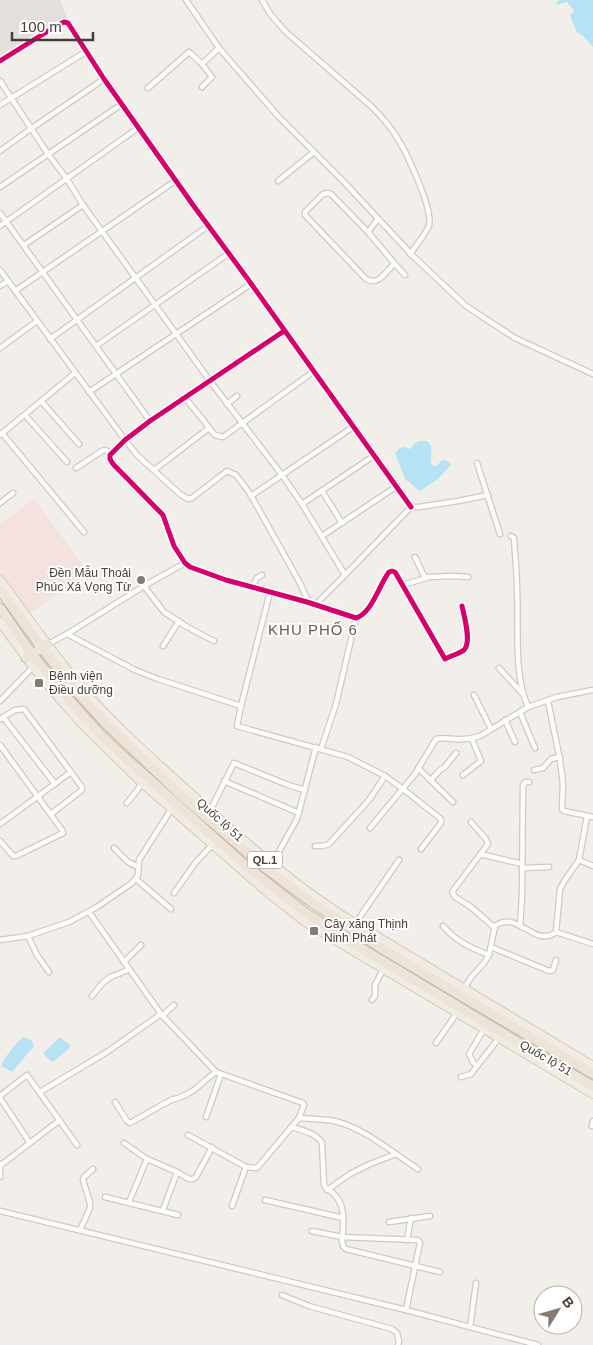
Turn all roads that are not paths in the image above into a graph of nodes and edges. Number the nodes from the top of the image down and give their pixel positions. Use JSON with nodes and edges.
{"nodes":[{"id":1,"x":186,"y":0,"type":"edge"},
{"id":2,"x":262,"y":0,"type":"edge"},
{"id":3,"x":220,"y":48,"type":"junction"},
{"id":4,"x":87,"y":51,"type":"junction"},
{"id":5,"x":0,"y":62,"type":"edge"},
{"id":6,"x":202,"y":64,"type":"junction"},
{"id":7,"x":104,"y":79,"type":"junction"},
{"id":8,"x":0,"y":81,"type":"edge"},
{"id":9,"x":202,"y":87,"type":"dead end"},
{"id":10,"x":148,"y":88,"type":"dead end"},
{"id":11,"x":11,"y":97,"type":"junction"},
{"id":12,"x":122,"y":104,"type":"junction"},
{"id":13,"x":0,"y":105,"type":"edge"},
{"id":14,"x":32,"y":128,"type":"junction"},
{"id":15,"x":138,"y":128,"type":"junction"},
{"id":16,"x":0,"y":151,"type":"edge"},
{"id":17,"x":314,"y":152,"type":"junction"},
{"id":18,"x":48,"y":154,"type":"junction"},
{"id":19,"x":67,"y":179,"type":"junction"},
{"id":20,"x":175,"y":181,"type":"junction"},
{"id":21,"x":278,"y":182,"type":"dead end"},
{"id":22,"x":0,"y":187,"type":"edge"},
{"id":23,"x":84,"y":205,"type":"junction"},
{"id":24,"x":0,"y":213,"type":"edge"},
{"id":25,"x":378,"y":219,"type":"junction"},
{"id":26,"x":6,"y":222,"type":"junction"},
{"id":27,"x":0,"y":226,"type":"edge"},
{"id":28,"x":208,"y":226,"type":"junction"},
{"id":29,"x":103,"y":231,"type":"junction"},
{"id":30,"x":368,"y":232,"type":"junction"},
{"id":31,"x":24,"y":246,"type":"junction"},
{"id":32,"x":228,"y":254,"type":"junction"},
{"id":33,"x":410,"y":254,"type":"junction"},
{"id":34,"x":394,"y":263,"type":"junction"},
{"id":35,"x":0,"y":270,"type":"edge"},
{"id":36,"x":43,"y":272,"type":"junction"},
{"id":37,"x":405,"y":275,"type":"dead end"},
{"id":38,"x":136,"y":278,"type":"junction"},
{"id":39,"x":8,"y":281,"type":"junction"},
{"id":40,"x":251,"y":284,"type":"junction"},
{"id":41,"x":0,"y":286,"type":"edge"},
{"id":42,"x":15,"y":291,"type":"junction"},
{"id":43,"x":155,"y":305,"type":"junction"},
{"id":44,"x":77,"y":320,"type":"junction"},
{"id":45,"x":37,"y":321,"type":"junction"},
{"id":46,"x":284,"y":331,"type":"junction"},
{"id":47,"x":176,"y":334,"type":"junction"},
{"id":48,"x":50,"y":339,"type":"junction"},
{"id":49,"x":96,"y":346,"type":"junction"},
{"id":50,"x":0,"y":348,"type":"edge"},
{"id":51,"x":313,"y":372,"type":"junction"},
{"id":52,"x":75,"y":373,"type":"junction"},
{"id":53,"x":116,"y":374,"type":"junction"},
{"id":54,"x":593,"y":374,"type":"edge"},
{"id":55,"x":210,"y":381,"type":"junction"},
{"id":56,"x":89,"y":392,"type":"junction"},
{"id":57,"x":237,"y":396,"type":"dead end"},
{"id":58,"x":184,"y":398,"type":"junction"},
{"id":59,"x":41,"y":401,"type":"junction"},
{"id":60,"x":227,"y":404,"type":"junction"},
{"id":61,"x":25,"y":415,"type":"junction"},
{"id":62,"x":150,"y":421,"type":"junction"},
{"id":63,"x":242,"y":423,"type":"junction"},
{"id":64,"x":353,"y":427,"type":"junction"},
{"id":65,"x":209,"y":428,"type":"junction"},
{"id":66,"x":1,"y":434,"type":"edge"},
{"id":67,"x":125,"y":440,"type":"junction"},
{"id":68,"x":80,"y":444,"type":"dead end"},
{"id":69,"x":111,"y":453,"type":"junction"},
{"id":70,"x":375,"y":456,"type":"junction"},
{"id":71,"x":67,"y":462,"type":"dead end"},
{"id":72,"x":477,"y":463,"type":"dead end"},
{"id":73,"x":76,"y":468,"type":"dead end"},
{"id":74,"x":154,"y":470,"type":"junction"},
{"id":75,"x":282,"y":475,"type":"junction"},
{"id":76,"x":397,"y":486,"type":"junction"},
{"id":77,"x":322,"y":491,"type":"junction"},
{"id":78,"x":13,"y":493,"type":"dead end"},
{"id":79,"x":488,"y":495,"type":"junction"},
{"id":80,"x":251,"y":496,"type":"junction"},
{"id":81,"x":0,"y":503,"type":"edge"},
{"id":82,"x":302,"y":504,"type":"junction"},
{"id":83,"x":411,"y":507,"type":"junction"},
{"id":84,"x":342,"y":523,"type":"junction"},
{"id":85,"x":84,"y":532,"type":"dead end"},
{"id":86,"x":500,"y":534,"type":"dead end"},
{"id":87,"x":322,"y":536,"type":"junction"},
{"id":88,"x":511,"y":536,"type":"dead end"},
{"id":89,"x":415,"y":557,"type":"dead end"},
{"id":90,"x":185,"y":563,"type":"junction"},
{"id":91,"x":262,"y":575,"type":"dead end"},
{"id":92,"x":345,"y":575,"type":"junction"},
{"id":93,"x":468,"y":577,"type":"dead end"},
{"id":94,"x":425,"y":578,"type":"junction"},
{"id":95,"x":0,"y":580,"type":"edge"},
{"id":96,"x":404,"y":585,"type":"junction"},
{"id":97,"x":144,"y":586,"type":"junction"},
{"id":98,"x":252,"y":587,"type":"junction"},
{"id":99,"x":0,"y":590,"type":"edge"},
{"id":100,"x":270,"y":592,"type":"junction"},
{"id":101,"x":312,"y":604,"type":"junction"},
{"id":102,"x":462,"y":606,"type":"dead end"},
{"id":103,"x":0,"y":608,"type":"edge"},
{"id":104,"x":356,"y":618,"type":"junction"},
{"id":105,"x":179,"y":621,"type":"junction"},
{"id":106,"x":0,"y":622,"type":"edge"},
{"id":107,"x":68,"y":634,"type":"junction"},
{"id":108,"x":214,"y":642,"type":"dead end"},
{"id":109,"x":45,"y":646,"type":"junction"},
{"id":110,"x":163,"y":646,"type":"dead end"},
{"id":111,"x":29,"y":656,"type":"junction"},
{"id":112,"x":33,"y":666,"type":"junction"},
{"id":113,"x":499,"y":668,"type":"dead end"},
{"id":114,"x":593,"y":690,"type":"edge"},
{"id":115,"x":523,"y":694,"type":"junction"},
{"id":116,"x":474,"y":695,"type":"dead end"},
{"id":117,"x":0,"y":701,"type":"edge"},
{"id":118,"x":548,"y":701,"type":"junction"},
{"id":119,"x":241,"y":706,"type":"junction"},
{"id":120,"x":528,"y":707,"type":"junction"},
{"id":121,"x":520,"y":712,"type":"junction"},
{"id":122,"x":1,"y":717,"type":"edge"},
{"id":123,"x":505,"y":720,"type":"junction"},
{"id":124,"x":491,"y":729,"type":"junction"},
{"id":125,"x":472,"y":739,"type":"junction"},
{"id":126,"x":515,"y":742,"type":"dead end"},
{"id":127,"x":0,"y":745,"type":"edge"},
{"id":128,"x":319,"y":748,"type":"junction"},
{"id":129,"x":535,"y":748,"type":"dead end"},
{"id":130,"x":456,"y":753,"type":"dead end"},
{"id":131,"x":560,"y":757,"type":"junction"},
{"id":132,"x":418,"y":768,"type":"junction"},
{"id":133,"x":534,"y":770,"type":"dead end"},
{"id":134,"x":71,"y":772,"type":"junction"},
{"id":135,"x":463,"y":775,"type":"dead end"},
{"id":136,"x":385,"y":776,"type":"junction"},
{"id":137,"x":431,"y":780,"type":"junction"},
{"id":138,"x":224,"y":781,"type":"junction"},
{"id":139,"x":529,"y":782,"type":"dead end"},
{"id":140,"x":142,"y":783,"type":"junction"},
{"id":141,"x":55,"y":784,"type":"junction"},
{"id":142,"x":403,"y":789,"type":"junction"},
{"id":143,"x":305,"y":790,"type":"junction"},
{"id":144,"x":38,"y":797,"type":"junction"},
{"id":145,"x":180,"y":800,"type":"junction"},
{"id":146,"x":452,"y":802,"type":"dead end"},
{"id":147,"x":127,"y":803,"type":"dead end"},
{"id":148,"x":210,"y":811,"type":"junction"},
{"id":149,"x":299,"y":813,"type":"junction"},
{"id":150,"x":50,"y":814,"type":"junction"},
{"id":151,"x":587,"y":816,"type":"junction"},
{"id":152,"x":593,"y":817,"type":"edge"},
{"id":153,"x":471,"y":822,"type":"dead end"},
{"id":154,"x":0,"y":824,"type":"edge"},
{"id":155,"x":370,"y":828,"type":"dead end"},
{"id":156,"x":0,"y":841,"type":"edge"},
{"id":157,"x":212,"y":845,"type":"junction"},
{"id":158,"x":315,"y":846,"type":"dead end"},
{"id":159,"x":114,"y":848,"type":"dead end"},
{"id":160,"x":421,"y":849,"type":"dead end"},
{"id":161,"x":480,"y":854,"type":"junction"},
{"id":162,"x":231,"y":856,"type":"junction"},
{"id":163,"x":399,"y":860,"type":"dead end"},
{"id":164,"x":579,"y":860,"type":"junction"},
{"id":165,"x":522,"y":866,"type":"junction"},
{"id":166,"x":593,"y":866,"type":"edge"},
{"id":167,"x":138,"y":867,"type":"junction"},
{"id":168,"x":549,"y":867,"type":"dead end"},
{"id":169,"x":270,"y":868,"type":"junction"},
{"id":170,"x":136,"y":879,"type":"junction"},
{"id":171,"x":174,"y":893,"type":"dead end"},
{"id":172,"x":171,"y":909,"type":"dead end"},
{"id":173,"x":89,"y":912,"type":"junction"},
{"id":174,"x":442,"y":926,"type":"dead end"},
{"id":175,"x":520,"y":926,"type":"junction"},
{"id":176,"x":354,"y":927,"type":"junction"},
{"id":177,"x":495,"y":928,"type":"junction"},
{"id":178,"x":556,"y":932,"type":"junction"},
{"id":179,"x":28,"y":936,"type":"junction"},
{"id":180,"x":0,"y":940,"type":"edge"},
{"id":181,"x":593,"y":944,"type":"edge"},
{"id":182,"x":141,"y":945,"type":"dead end"},
{"id":183,"x":491,"y":946,"type":"junction"},
{"id":184,"x":489,"y":955,"type":"junction"},
{"id":185,"x":556,"y":960,"type":"dead end"},
{"id":186,"x":124,"y":962,"type":"junction"},
{"id":187,"x":129,"y":969,"type":"junction"},
{"id":188,"x":383,"y":970,"type":"junction"},
{"id":189,"x":49,"y":972,"type":"dead end"},
{"id":190,"x":460,"y":990,"type":"junction"},
{"id":191,"x":92,"y":996,"type":"dead end"},
{"id":192,"x":372,"y":1000,"type":"dead end"},
{"id":193,"x":174,"y":1005,"type":"dead end"},
{"id":194,"x":459,"y":1010,"type":"junction"},
{"id":195,"x":162,"y":1015,"type":"junction"},
{"id":196,"x":484,"y":1029,"type":"junction"},
{"id":197,"x":499,"y":1038,"type":"junction"},
{"id":198,"x":436,"y":1043,"type":"dead end"},
{"id":199,"x":568,"y":1055,"type":"junction"},
{"id":200,"x":548,"y":1064,"type":"junction"},
{"id":201,"x":477,"y":1066,"type":"junction"},
{"id":202,"x":593,"y":1066,"type":"edge"},
{"id":203,"x":219,"y":1073,"type":"junction"},
{"id":204,"x":593,"y":1074,"type":"edge"},
{"id":205,"x":461,"y":1076,"type":"dead end"},
{"id":206,"x":580,"y":1082,"type":"junction"},
{"id":207,"x":593,"y":1086,"type":"edge"},
{"id":208,"x":40,"y":1092,"type":"junction"},
{"id":209,"x":593,"y":1094,"type":"edge"},
{"id":210,"x":0,"y":1097,"type":"edge"},
{"id":211,"x":115,"y":1102,"type":"dead end"},
{"id":212,"x":206,"y":1117,"type":"dead end"},
{"id":213,"x":300,"y":1118,"type":"junction"},
{"id":214,"x":60,"y":1120,"type":"junction"},
{"id":215,"x":291,"y":1127,"type":"junction"},
{"id":216,"x":188,"y":1135,"type":"dead end"},
{"id":217,"x":30,"y":1143,"type":"junction"},
{"id":218,"x":124,"y":1143,"type":"dead end"},
{"id":219,"x":77,"y":1144,"type":"dead end"},
{"id":220,"x":212,"y":1147,"type":"junction"},
{"id":221,"x":396,"y":1154,"type":"junction"},
{"id":222,"x":147,"y":1159,"type":"junction"},
{"id":223,"x":0,"y":1164,"type":"edge"},
{"id":224,"x":246,"y":1167,"type":"junction"},
{"id":225,"x":93,"y":1169,"type":"dead end"},
{"id":226,"x":418,"y":1169,"type":"dead end"},
{"id":227,"x":177,"y":1172,"type":"junction"},
{"id":228,"x":0,"y":1177,"type":"edge"},
{"id":229,"x":327,"y":1190,"type":"junction"},
{"id":230,"x":105,"y":1197,"type":"dead end"},
{"id":231,"x":265,"y":1200,"type":"dead end"},
{"id":232,"x":129,"y":1202,"type":"junction"},
{"id":233,"x":232,"y":1206,"type":"dead end"},
{"id":234,"x":163,"y":1210,"type":"junction"},
{"id":235,"x":0,"y":1211,"type":"edge"},
{"id":236,"x":178,"y":1215,"type":"dead end"},
{"id":237,"x":430,"y":1216,"type":"dead end"},
{"id":238,"x":343,"y":1218,"type":"junction"},
{"id":239,"x":412,"y":1218,"type":"junction"},
{"id":240,"x":390,"y":1222,"type":"dead end"},
{"id":241,"x":80,"y":1230,"type":"junction"},
{"id":242,"x":312,"y":1231,"type":"dead end"},
{"id":243,"x":342,"y":1237,"type":"junction"},
{"id":244,"x":407,"y":1240,"type":"junction"},
{"id":245,"x":414,"y":1266,"type":"junction"},
{"id":246,"x":440,"y":1272,"type":"dead end"},
{"id":247,"x":476,"y":1283,"type":"dead end"},
{"id":248,"x":282,"y":1295,"type":"dead end"},
{"id":249,"x":406,"y":1310,"type":"junction"},
{"id":250,"x":470,"y":1327,"type":"junction"},
{"id":251,"x":398,"y":1345,"type":"edge"},
{"id":252,"x":538,"y":1345,"type":"edge"}],
"edges":[{"from":1,"to":3,"type":"street"},
{"from":2,"to":33,"type":"street"},
{"from":3,"to":6,"type":"street"},
{"from":3,"to":17,"type":"street"},
{"from":4,"to":5,"type":"street"},
{"from":4,"to":7,"type":"street"},
{"from":4,"to":11,"type":"street"},
{"from":6,"to":9,"type":"street"},
{"from":6,"to":10,"type":"street"},
{"from":7,"to":12,"type":"street"},
{"from":7,"to":14,"type":"street"},
{"from":8,"to":11,"type":"street"},
{"from":11,"to":13,"type":"street"},
{"from":11,"to":14,"type":"street"},
{"from":12,"to":15,"type":"street"},
{"from":12,"to":18,"type":"street"},
{"from":14,"to":16,"type":"street"},
{"from":14,"to":18,"type":"street"},
{"from":15,"to":19,"type":"street"},
{"from":15,"to":20,"type":"street"},
{"from":17,"to":21,"type":"street"},
{"from":17,"to":25,"type":"street"},
{"from":18,"to":19,"type":"street"},
{"from":18,"to":22,"type":"street"},
{"from":19,"to":23,"type":"street"},
{"from":19,"to":26,"type":"street"},
{"from":20,"to":28,"type":"street"},
{"from":20,"to":29,"type":"street"},
{"from":23,"to":29,"type":"street"},
{"from":23,"to":31,"type":"street"},
{"from":24,"to":26,"type":"street"},
{"from":25,"to":30,"type":"street"},
{"from":25,"to":33,"type":"street"},
{"from":26,"to":27,"type":"street"},
{"from":26,"to":31,"type":"street"},
{"from":28,"to":32,"type":"street"},
{"from":28,"to":38,"type":"street"},
{"from":29,"to":36,"type":"street"},
{"from":29,"to":38,"type":"street"},
{"from":30,"to":34,"type":"street"},
{"from":30,"to":34,"type":"street"},
{"from":31,"to":36,"type":"street"},
{"from":32,"to":40,"type":"street"},
{"from":32,"to":43,"type":"street"},
{"from":33,"to":54,"type":"street"},
{"from":34,"to":37,"type":"street"},
{"from":35,"to":39,"type":"street"},
{"from":36,"to":42,"type":"street"},
{"from":36,"to":44,"type":"street"},
{"from":38,"to":43,"type":"street"},
{"from":38,"to":44,"type":"street"},
{"from":39,"to":41,"type":"street"},
{"from":39,"to":42,"type":"street"},
{"from":40,"to":46,"type":"street"},
{"from":40,"to":47,"type":"street"},
{"from":42,"to":45,"type":"street"},
{"from":43,"to":47,"type":"street"},
{"from":43,"to":49,"type":"street"},
{"from":44,"to":48,"type":"street"},
{"from":44,"to":49,"type":"street"},
{"from":45,"to":48,"type":"street"},
{"from":45,"to":50,"type":"street"},
{"from":46,"to":51,"type":"street"},
{"from":46,"to":55,"type":"street"},
{"from":47,"to":53,"type":"street"},
{"from":47,"to":55,"type":"street"},
{"from":48,"to":52,"type":"street"},
{"from":49,"to":53,"type":"street"},
{"from":51,"to":63,"type":"street"},
{"from":51,"to":64,"type":"street"},
{"from":52,"to":56,"type":"street"},
{"from":52,"to":59,"type":"street"},
{"from":53,"to":56,"type":"street"},
{"from":53,"to":62,"type":"street"},
{"from":55,"to":58,"type":"street"},
{"from":55,"to":60,"type":"street"},
{"from":56,"to":67,"type":"street"},
{"from":57,"to":60,"type":"street"},
{"from":58,"to":62,"type":"street"},
{"from":58,"to":65,"type":"street"},
{"from":59,"to":61,"type":"street"},
{"from":59,"to":68,"type":"street"},
{"from":60,"to":63,"type":"street"},
{"from":61,"to":66,"type":"street"},
{"from":61,"to":71,"type":"street"},
{"from":62,"to":67,"type":"street"},
{"from":63,"to":65,"type":"street"},
{"from":63,"to":75,"type":"street"},
{"from":64,"to":70,"type":"street"},
{"from":64,"to":75,"type":"street"},
{"from":65,"to":74,"type":"street"},
{"from":66,"to":85,"type":"street"},
{"from":67,"to":69,"type":"street"},
{"from":67,"to":74,"type":"street"},
{"from":69,"to":73,"type":"street"},
{"from":69,"to":90,"type":"street"},
{"from":70,"to":76,"type":"street"},
{"from":70,"to":77,"type":"street"},
{"from":72,"to":79,"type":"street"},
{"from":74,"to":80,"type":"street"},
{"from":75,"to":80,"type":"street"},
{"from":75,"to":82,"type":"street"},
{"from":76,"to":83,"type":"street"},
{"from":76,"to":84,"type":"street"},
{"from":77,"to":82,"type":"street"},
{"from":77,"to":84,"type":"street"},
{"from":78,"to":81,"type":"street"},
{"from":79,"to":83,"type":"street"},
{"from":79,"to":86,"type":"street"},
{"from":80,"to":101,"type":"street"},
{"from":82,"to":87,"type":"street"},
{"from":83,"to":92,"type":"street"},
{"from":84,"to":87,"type":"street"},
{"from":87,"to":92,"type":"street"},
{"from":88,"to":115,"type":"street"},
{"from":89,"to":94,"type":"street"},
{"from":90,"to":97,"type":"street"},
{"from":90,"to":98,"type":"street"},
{"from":91,"to":98,"type":"street"},
{"from":92,"to":101,"type":"street"},
{"from":93,"to":94,"type":"street"},
{"from":94,"to":96,"type":"street"},
{"from":95,"to":109,"type":"main road","name":"Quốc lộ 51","number":"QL.1"},
{"from":96,"to":102,"type":"street"},
{"from":96,"to":104,"type":"street"},
{"from":97,"to":105,"type":"street"},
{"from":97,"to":107,"type":"street"},
{"from":98,"to":100,"type":"street"},
{"from":99,"to":109,"type":"highway","name":"Quốc lộ 51","number":"QL.1"},
{"from":100,"to":101,"type":"street"},
{"from":100,"to":119,"type":"street"},
{"from":101,"to":104,"type":"street"},
{"from":103,"to":111,"type":"highway","name":"Quốc lộ 51","number":"QL.1"},
{"from":104,"to":128,"type":"street"},
{"from":105,"to":108,"type":"street"},
{"from":105,"to":110,"type":"street"},
{"from":106,"to":111,"type":"main road","name":"Quốc lộ 51","number":"QL.1"},
{"from":107,"to":109,"type":"street"},
{"from":107,"to":119,"type":"street"},
{"from":109,"to":111,"type":"highway"},
{"from":109,"to":145,"type":"highway","name":"Quốc lộ 51","number":"QL.1"},
{"from":111,"to":112,"type":"main road","name":"Quốc lộ 51","number":"QL.1"},
{"from":111,"to":145,"type":"highway","name":"Quốc lộ 51","number":"QL.1"},
{"from":112,"to":117,"type":"street"},
{"from":112,"to":140,"type":"main road","name":"Quốc lộ 51","number":"QL.1"},
{"from":113,"to":115,"type":"street"},
{"from":114,"to":118,"type":"street"},
{"from":115,"to":120,"type":"street"},
{"from":116,"to":124,"type":"street"},
{"from":118,"to":120,"type":"street"},
{"from":118,"to":131,"type":"street"},
{"from":119,"to":128,"type":"street"},
{"from":120,"to":121,"type":"street"},
{"from":121,"to":123,"type":"street"},
{"from":121,"to":129,"type":"street"},
{"from":122,"to":134,"type":"street"},
{"from":122,"to":141,"type":"street"},
{"from":123,"to":124,"type":"street"},
{"from":123,"to":126,"type":"street"},
{"from":124,"to":125,"type":"street"},
{"from":125,"to":132,"type":"street"},
{"from":125,"to":135,"type":"street"},
{"from":127,"to":144,"type":"street"},
{"from":128,"to":136,"type":"street"},
{"from":128,"to":143,"type":"street"},
{"from":130,"to":137,"type":"street"},
{"from":131,"to":133,"type":"street"},
{"from":131,"to":151,"type":"street"},
{"from":132,"to":137,"type":"street"},
{"from":132,"to":142,"type":"street"},
{"from":134,"to":141,"type":"street"},
{"from":134,"to":150,"type":"street"},
{"from":136,"to":142,"type":"street"},
{"from":136,"to":158,"type":"street"},
{"from":137,"to":146,"type":"street"},
{"from":138,"to":143,"type":"street"},
{"from":138,"to":148,"type":"street"},
{"from":138,"to":149,"type":"street"},
{"from":139,"to":165,"type":"street"},
{"from":140,"to":145,"type":"main road","name":"Quốc lộ 51","number":"QL.1"},
{"from":140,"to":147,"type":"street"},
{"from":141,"to":144,"type":"street"},
{"from":142,"to":155,"type":"street"},
{"from":142,"to":160,"type":"street"},
{"from":143,"to":149,"type":"street"},
{"from":144,"to":150,"type":"street"},
{"from":144,"to":154,"type":"street"},
{"from":145,"to":148,"type":"main road","name":"Quốc lộ 51","number":"QL.1"},
{"from":145,"to":157,"type":"main road","name":"Quốc lộ 51","number":"QL.1"},
{"from":145,"to":162,"type":"highway","name":"Quốc lộ 51","number":"QL.1"},
{"from":145,"to":167,"type":"street"},
{"from":145,"to":169,"type":"highway","name":"Quốc lộ 51","number":"QL.1"},
{"from":148,"to":169,"type":"main road","name":"Quốc lộ 51","number":"QL.1"},
{"from":149,"to":169,"type":"street"},
{"from":150,"to":156,"type":"street"},
{"from":151,"to":152,"type":"street"},
{"from":151,"to":164,"type":"street"},
{"from":153,"to":161,"type":"street"},
{"from":157,"to":162,"type":"main road","name":"Quốc lộ 51","number":"QL.1"},
{"from":157,"to":171,"type":"street"},
{"from":159,"to":167,"type":"street"},
{"from":161,"to":165,"type":"street"},
{"from":161,"to":177,"type":"street"},
{"from":162,"to":188,"type":"main road","name":"Quốc lộ 51","number":"QL.1"},
{"from":162,"to":194,"type":"highway","name":"Quốc lộ 51","number":"QL.1"},
{"from":163,"to":176,"type":"street"},
{"from":164,"to":166,"type":"street"},
{"from":164,"to":178,"type":"street"},
{"from":165,"to":168,"type":"street"},
{"from":165,"to":175,"type":"street"},
{"from":167,"to":170,"type":"street"},
{"from":169,"to":176,"type":"highway","name":"Quốc lộ 51","number":"QL.1"},
{"from":170,"to":172,"type":"street"},
{"from":170,"to":173,"type":"street"},
{"from":173,"to":179,"type":"street"},
{"from":173,"to":186,"type":"street"},
{"from":174,"to":184,"type":"street"},
{"from":175,"to":177,"type":"street"},
{"from":175,"to":178,"type":"street"},
{"from":176,"to":190,"type":"highway","name":"Quốc lộ 51","number":"QL.1"},
{"from":177,"to":183,"type":"street"},
{"from":178,"to":181,"type":"street"},
{"from":179,"to":180,"type":"street"},
{"from":179,"to":189,"type":"street"},
{"from":182,"to":186,"type":"street"},
{"from":183,"to":184,"type":"street"},
{"from":183,"to":185,"type":"street"},
{"from":184,"to":190,"type":"street"},
{"from":186,"to":187,"type":"street"},
{"from":187,"to":191,"type":"street"},
{"from":187,"to":195,"type":"street"},
{"from":188,"to":192,"type":"street"},
{"from":188,"to":194,"type":"main road","name":"Quốc lộ 51","number":"QL.1"},
{"from":190,"to":199,"type":"highway","name":"Quốc lộ 51","number":"QL.1"},
{"from":193,"to":195,"type":"street"},
{"from":194,"to":196,"type":"main road","name":"Quốc lộ 51","number":"QL.1"},
{"from":194,"to":198,"type":"street"},
{"from":194,"to":200,"type":"highway","name":"Quốc lộ 51","number":"QL.1"},
{"from":195,"to":203,"type":"street"},
{"from":195,"to":208,"type":"street"},
{"from":196,"to":197,"type":"main road","name":"Quốc lộ 51","number":"QL.1"},
{"from":196,"to":201,"type":"street"},
{"from":197,"to":200,"type":"main road","name":"Quốc lộ 51","number":"QL.1"},
{"from":197,"to":201,"type":"street"},
{"from":199,"to":202,"type":"main road","name":"Quốc lộ 51","number":"QL.1"},
{"from":199,"to":204,"type":"highway","name":"Quốc lộ 51","number":"QL.1"},
{"from":200,"to":206,"type":"highway","name":"Quốc lộ 51","number":"QL.1"},
{"from":201,"to":205,"type":"street"},
{"from":203,"to":211,"type":"street"},
{"from":203,"to":212,"type":"street"},
{"from":203,"to":213,"type":"street"},
{"from":206,"to":207,"type":"highway","name":"Quốc lộ 51","number":"QL.1"},
{"from":206,"to":209,"type":"main road","name":"Quốc lộ 51","number":"QL.1"},
{"from":208,"to":210,"type":"street"},
{"from":208,"to":214,"type":"street"},
{"from":210,"to":217,"type":"street"},
{"from":213,"to":215,"type":"street"},
{"from":213,"to":221,"type":"street"},
{"from":214,"to":217,"type":"street"},
{"from":214,"to":219,"type":"street"},
{"from":215,"to":224,"type":"street"},
{"from":215,"to":229,"type":"street"},
{"from":216,"to":220,"type":"street"},
{"from":217,"to":223,"type":"street"},
{"from":218,"to":222,"type":"street"},
{"from":220,"to":224,"type":"street"},
{"from":220,"to":227,"type":"street"},
{"from":221,"to":226,"type":"street"},
{"from":221,"to":229,"type":"street"},
{"from":222,"to":227,"type":"street"},
{"from":222,"to":232,"type":"street"},
{"from":223,"to":228,"type":"street"},
{"from":224,"to":233,"type":"street"},
{"from":225,"to":241,"type":"street"},
{"from":227,"to":234,"type":"street"},
{"from":229,"to":238,"type":"street"},
{"from":230,"to":232,"type":"street"},
{"from":231,"to":238,"type":"street"},
{"from":232,"to":234,"type":"street"},
{"from":234,"to":236,"type":"street"},
{"from":235,"to":241,"type":"street"},
{"from":237,"to":239,"type":"street"},
{"from":238,"to":243,"type":"street"},
{"from":239,"to":240,"type":"street"},
{"from":239,"to":244,"type":"street"},
{"from":241,"to":249,"type":"street"},
{"from":242,"to":243,"type":"street"},
{"from":243,"to":244,"type":"street"},
{"from":243,"to":245,"type":"street"},
{"from":244,"to":245,"type":"street"},
{"from":245,"to":246,"type":"street"},
{"from":245,"to":249,"type":"street"},
{"from":247,"to":250,"type":"street"},
{"from":248,"to":251,"type":"street"},
{"from":249,"to":250,"type":"street"},
{"from":250,"to":252,"type":"street"}]}
